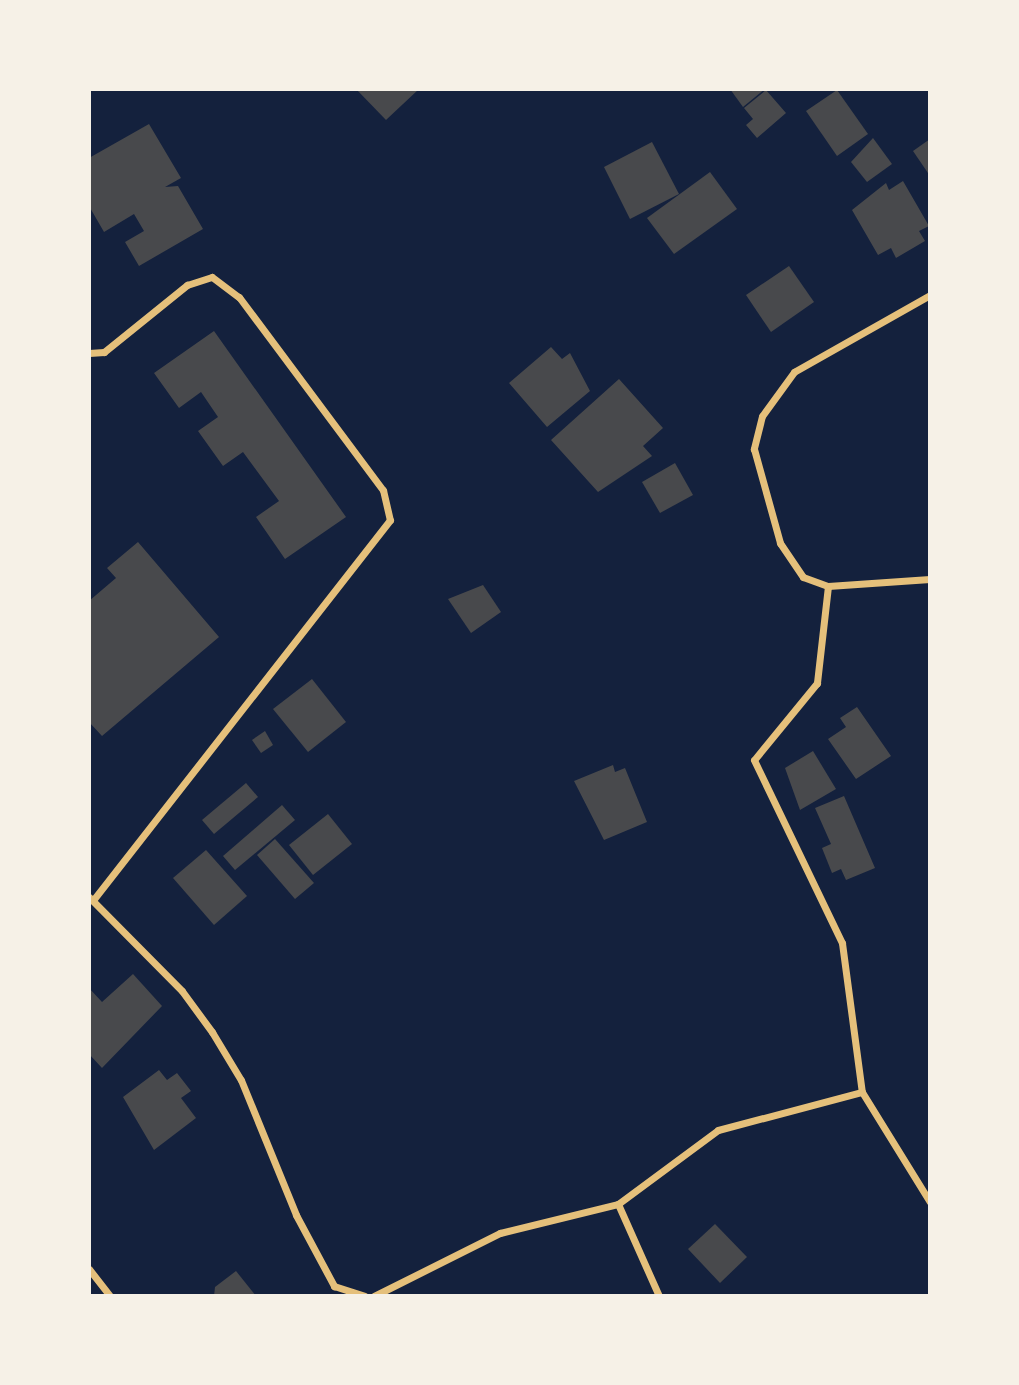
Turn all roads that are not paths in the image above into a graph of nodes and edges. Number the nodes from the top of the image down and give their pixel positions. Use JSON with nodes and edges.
{"nodes":[{"id":1,"x":930,"y":295,"type":"edge"},
{"id":2,"x":89,"y":352,"type":"edge"},
{"id":3,"x":930,"y":579,"type":"edge"},
{"id":4,"x":828,"y":586,"type":"junction"},
{"id":5,"x":92,"y":898,"type":"edge"},
{"id":6,"x":862,"y":1092,"type":"junction"},
{"id":7,"x":930,"y":1202,"type":"edge"},
{"id":8,"x":618,"y":1204,"type":"junction"},
{"id":9,"x":89,"y":1269,"type":"edge"},
{"id":10,"x":110,"y":1296,"type":"edge"},
{"id":11,"x":364,"y":1296,"type":"edge"},
{"id":12,"x":374,"y":1296,"type":"edge"},
{"id":13,"x":659,"y":1296,"type":"edge"}],
"edges":[{"from":1,"to":4,"type":"street"},
{"from":2,"to":5,"type":"street"},
{"from":3,"to":4,"type":"street"},
{"from":4,"to":6,"type":"street"},
{"from":5,"to":11,"type":"street"},
{"from":6,"to":7,"type":"street"},
{"from":6,"to":8,"type":"street"},
{"from":8,"to":12,"type":"street"},
{"from":8,"to":13,"type":"street"},
{"from":9,"to":10,"type":"street"}]}
